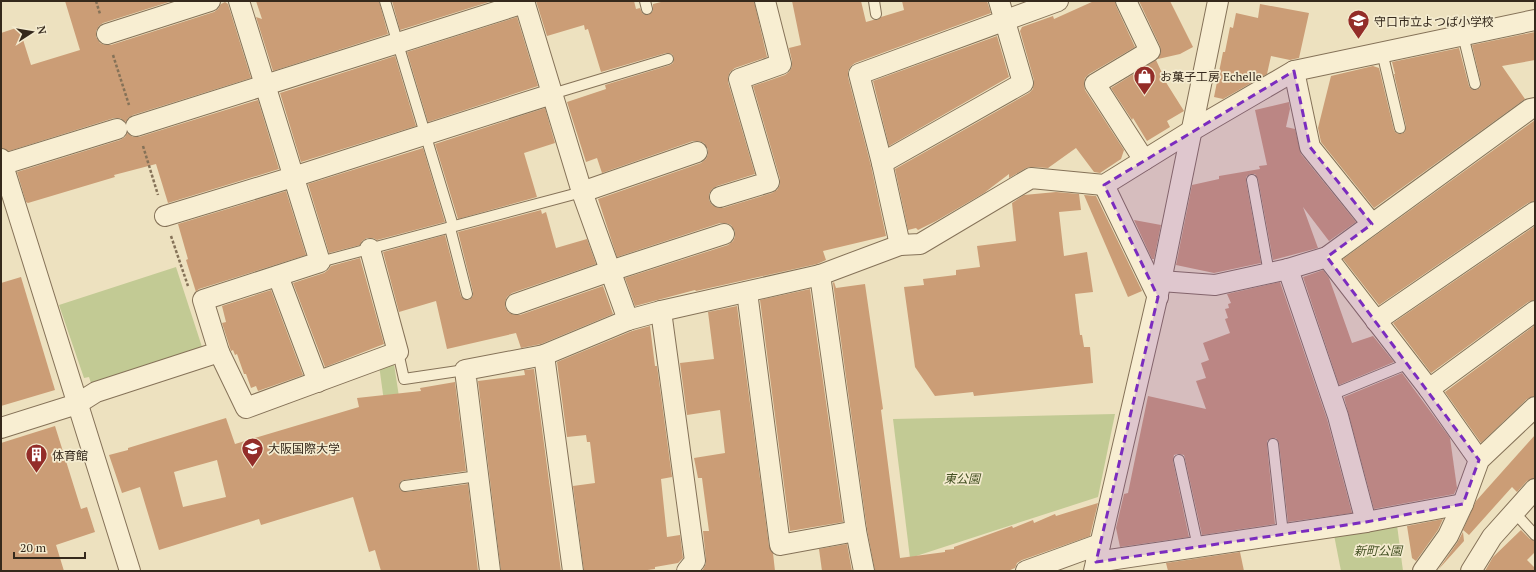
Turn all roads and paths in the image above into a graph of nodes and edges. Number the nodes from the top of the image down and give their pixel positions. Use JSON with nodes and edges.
{"nodes":[{"id":1,"x":96,"y":1,"type":"edge"},
{"id":2,"x":210,"y":1,"type":"edge"},
{"id":3,"x":238,"y":1,"type":"edge"},
{"id":4,"x":385,"y":1,"type":"edge"},
{"id":5,"x":765,"y":1,"type":"edge"},
{"id":6,"x":874,"y":1,"type":"edge"},
{"id":7,"x":999,"y":1,"type":"edge"},
{"id":8,"x":1058,"y":1,"type":"edge"},
{"id":9,"x":1126,"y":1,"type":"edge"},
{"id":10,"x":1218,"y":1,"type":"edge"},
{"id":11,"x":524,"y":2,"type":"edge"},
{"id":12,"x":876,"y":14,"type":"dead end"},
{"id":13,"x":1535,"y":20,"type":"edge"},
{"id":14,"x":1005,"y":22,"type":"junction"},
{"id":15,"x":106,"y":34,"type":"junction"},
{"id":16,"x":1463,"y":35,"type":"junction"},
{"id":17,"x":398,"y":42,"type":"junction"},
{"id":18,"x":1382,"y":52,"type":"junction"},
{"id":19,"x":668,"y":59,"type":"dead end"},
{"id":20,"x":1294,"y":71,"type":"junction"},
{"id":21,"x":1475,"y":84,"type":"dead end"},
{"id":22,"x":264,"y":86,"type":"junction"},
{"id":23,"x":552,"y":94,"type":"junction"},
{"id":24,"x":1535,"y":108,"type":"edge"},
{"id":25,"x":126,"y":127,"type":"junction"},
{"id":26,"x":1400,"y":128,"type":"dead end"},
{"id":27,"x":1191,"y":131,"type":"junction"},
{"id":28,"x":425,"y":134,"type":"junction"},
{"id":29,"x":697,"y":152,"type":"dead end"},
{"id":30,"x":1144,"y":160,"type":"junction"},
{"id":31,"x":2,"y":163,"type":"edge"},
{"id":32,"x":882,"y":163,"type":"junction"},
{"id":33,"x":293,"y":177,"type":"junction"},
{"id":34,"x":1252,"y":180,"type":"dead end"},
{"id":35,"x":1104,"y":185,"type":"junction"},
{"id":36,"x":582,"y":192,"type":"junction"},
{"id":37,"x":720,"y":197,"type":"dead end"},
{"id":38,"x":1535,"y":212,"type":"edge"},
{"id":39,"x":165,"y":216,"type":"junction"},
{"id":40,"x":1372,"y":224,"type":"junction"},
{"id":41,"x":452,"y":227,"type":"junction"},
{"id":42,"x":724,"y":234,"type":"dead end"},
{"id":43,"x":900,"y":245,"type":"junction"},
{"id":44,"x":370,"y":249,"type":"junction"},
{"id":45,"x":1327,"y":257,"type":"junction"},
{"id":46,"x":320,"y":262,"type":"junction"},
{"id":47,"x":1288,"y":269,"type":"junction"},
{"id":48,"x":610,"y":271,"type":"junction"},
{"id":49,"x":1268,"y":273,"type":"junction"},
{"id":50,"x":820,"y":275,"type":"junction"},
{"id":51,"x":278,"y":276,"type":"junction"},
{"id":52,"x":1160,"y":289,"type":"junction"},
{"id":53,"x":190,"y":291,"type":"dead end"},
{"id":54,"x":747,"y":292,"type":"junction"},
{"id":55,"x":467,"y":294,"type":"dead end"},
{"id":56,"x":516,"y":304,"type":"dead end"},
{"id":57,"x":1535,"y":311,"type":"edge"},
{"id":58,"x":660,"y":312,"type":"junction"},
{"id":59,"x":628,"y":320,"type":"junction"},
{"id":60,"x":1376,"y":321,"type":"junction"},
{"id":61,"x":219,"y":352,"type":"junction"},
{"id":62,"x":398,"y":352,"type":"junction"},
{"id":63,"x":544,"y":355,"type":"junction"},
{"id":64,"x":1408,"y":363,"type":"junction"},
{"id":65,"x":465,"y":370,"type":"junction"},
{"id":66,"x":318,"y":382,"type":"junction"},
{"id":67,"x":1429,"y":389,"type":"junction"},
{"id":68,"x":1331,"y":395,"type":"junction"},
{"id":69,"x":77,"y":404,"type":"junction"},
{"id":70,"x":1535,"y":407,"type":"edge"},
{"id":71,"x":1,"y":428,"type":"edge"},
{"id":72,"x":1272,"y":444,"type":"dead end"},
{"id":73,"x":1179,"y":460,"type":"dead end"},
{"id":74,"x":1479,"y":460,"type":"junction"},
{"id":75,"x":478,"y":476,"type":"junction"},
{"id":76,"x":405,"y":486,"type":"dead end"},
{"id":77,"x":1535,"y":489,"type":"edge"},
{"id":78,"x":1463,"y":504,"type":"junction"},
{"id":79,"x":1514,"y":512,"type":"junction"},
{"id":80,"x":1366,"y":522,"type":"junction"},
{"id":81,"x":856,"y":531,"type":"junction"},
{"id":82,"x":1283,"y":534,"type":"junction"},
{"id":83,"x":1535,"y":535,"type":"edge"},
{"id":84,"x":1198,"y":546,"type":"junction"},
{"id":85,"x":1097,"y":559,"type":"edge"},
{"id":86,"x":130,"y":571,"type":"edge"},
{"id":87,"x":490,"y":571,"type":"edge"},
{"id":88,"x":573,"y":571,"type":"edge"},
{"id":89,"x":687,"y":571,"type":"edge"},
{"id":90,"x":864,"y":571,"type":"edge"},
{"id":91,"x":1026,"y":571,"type":"edge"},
{"id":92,"x":1423,"y":571,"type":"edge"},
{"id":93,"x":1471,"y":571,"type":"edge"}],
"edges":[{"from":1,"to":15,"type":"path"},
{"from":2,"to":15,"type":"street"},
{"from":3,"to":22,"type":"street"},
{"from":4,"to":17,"type":"lane"},
{"from":5,"to":37,"type":"street"},
{"from":6,"to":12,"type":"lane"},
{"from":7,"to":14,"type":"street"},
{"from":8,"to":14,"type":"street"},
{"from":9,"to":30,"type":"street"},
{"from":10,"to":27,"type":"street"},
{"from":11,"to":17,"type":"street"},
{"from":11,"to":23,"type":"street"},
{"from":13,"to":16,"type":"street"},
{"from":14,"to":32,"type":"street"},
{"from":14,"to":32,"type":"street"},
{"from":15,"to":25,"type":"path"},
{"from":16,"to":18,"type":"street"},
{"from":16,"to":21,"type":"lane"},
{"from":17,"to":22,"type":"street"},
{"from":17,"to":28,"type":"lane"},
{"from":18,"to":20,"type":"street"},
{"from":18,"to":26,"type":"lane"},
{"from":19,"to":23,"type":"lane"},
{"from":20,"to":27,"type":"street"},
{"from":20,"to":40,"type":"street"},
{"from":22,"to":25,"type":"street"},
{"from":22,"to":33,"type":"street"},
{"from":23,"to":28,"type":"street"},
{"from":23,"to":36,"type":"street"},
{"from":24,"to":40,"type":"street"},
{"from":25,"to":31,"type":"street"},
{"from":25,"to":39,"type":"path"},
{"from":27,"to":30,"type":"street"},
{"from":27,"to":52,"type":"street"},
{"from":28,"to":33,"type":"street"},
{"from":28,"to":41,"type":"lane"},
{"from":29,"to":36,"type":"street"},
{"from":30,"to":35,"type":"street"},
{"from":31,"to":69,"type":"street"},
{"from":32,"to":43,"type":"street"},
{"from":33,"to":39,"type":"street"},
{"from":33,"to":46,"type":"street"},
{"from":34,"to":49,"type":"lane"},
{"from":35,"to":43,"type":"street"},
{"from":35,"to":52,"type":"street"},
{"from":36,"to":41,"type":"lane"},
{"from":36,"to":48,"type":"street"},
{"from":38,"to":60,"type":"street"},
{"from":39,"to":53,"type":"path"},
{"from":40,"to":45,"type":"street"},
{"from":41,"to":44,"type":"lane"},
{"from":41,"to":55,"type":"lane"},
{"from":42,"to":48,"type":"street"},
{"from":43,"to":50,"type":"street"},
{"from":44,"to":46,"type":"lane"},
{"from":44,"to":62,"type":"street"},
{"from":45,"to":47,"type":"street"},
{"from":45,"to":60,"type":"street"},
{"from":46,"to":51,"type":"street"},
{"from":47,"to":49,"type":"street"},
{"from":47,"to":68,"type":"street"},
{"from":48,"to":56,"type":"street"},
{"from":48,"to":59,"type":"street"},
{"from":49,"to":52,"type":"street"},
{"from":50,"to":54,"type":"street"},
{"from":50,"to":81,"type":"street"},
{"from":51,"to":61,"type":"street"},
{"from":51,"to":66,"type":"street"},
{"from":52,"to":85,"type":"street"},
{"from":54,"to":58,"type":"street"},
{"from":54,"to":81,"type":"street"},
{"from":57,"to":67,"type":"street"},
{"from":58,"to":59,"type":"street"},
{"from":58,"to":89,"type":"street"},
{"from":59,"to":63,"type":"street"},
{"from":60,"to":64,"type":"street"},
{"from":61,"to":66,"type":"street"},
{"from":61,"to":69,"type":"street"},
{"from":62,"to":65,"type":"lane"},
{"from":62,"to":66,"type":"street"},
{"from":63,"to":65,"type":"street"},
{"from":63,"to":88,"type":"street"},
{"from":64,"to":67,"type":"street"},
{"from":64,"to":68,"type":"lane"},
{"from":65,"to":75,"type":"street"},
{"from":67,"to":74,"type":"street"},
{"from":68,"to":80,"type":"street"},
{"from":69,"to":71,"type":"street"},
{"from":69,"to":86,"type":"street"},
{"from":70,"to":74,"type":"street"},
{"from":72,"to":82,"type":"lane"},
{"from":73,"to":84,"type":"lane"},
{"from":74,"to":78,"type":"street"},
{"from":75,"to":76,"type":"lane"},
{"from":75,"to":87,"type":"street"},
{"from":77,"to":79,"type":"street"},
{"from":78,"to":80,"type":"street"},
{"from":78,"to":92,"type":"street"},
{"from":79,"to":83,"type":"lane"},
{"from":79,"to":93,"type":"street"},
{"from":80,"to":82,"type":"street"},
{"from":81,"to":90,"type":"street"},
{"from":82,"to":84,"type":"street"},
{"from":84,"to":85,"type":"street"},
{"from":85,"to":91,"type":"street"}]}
